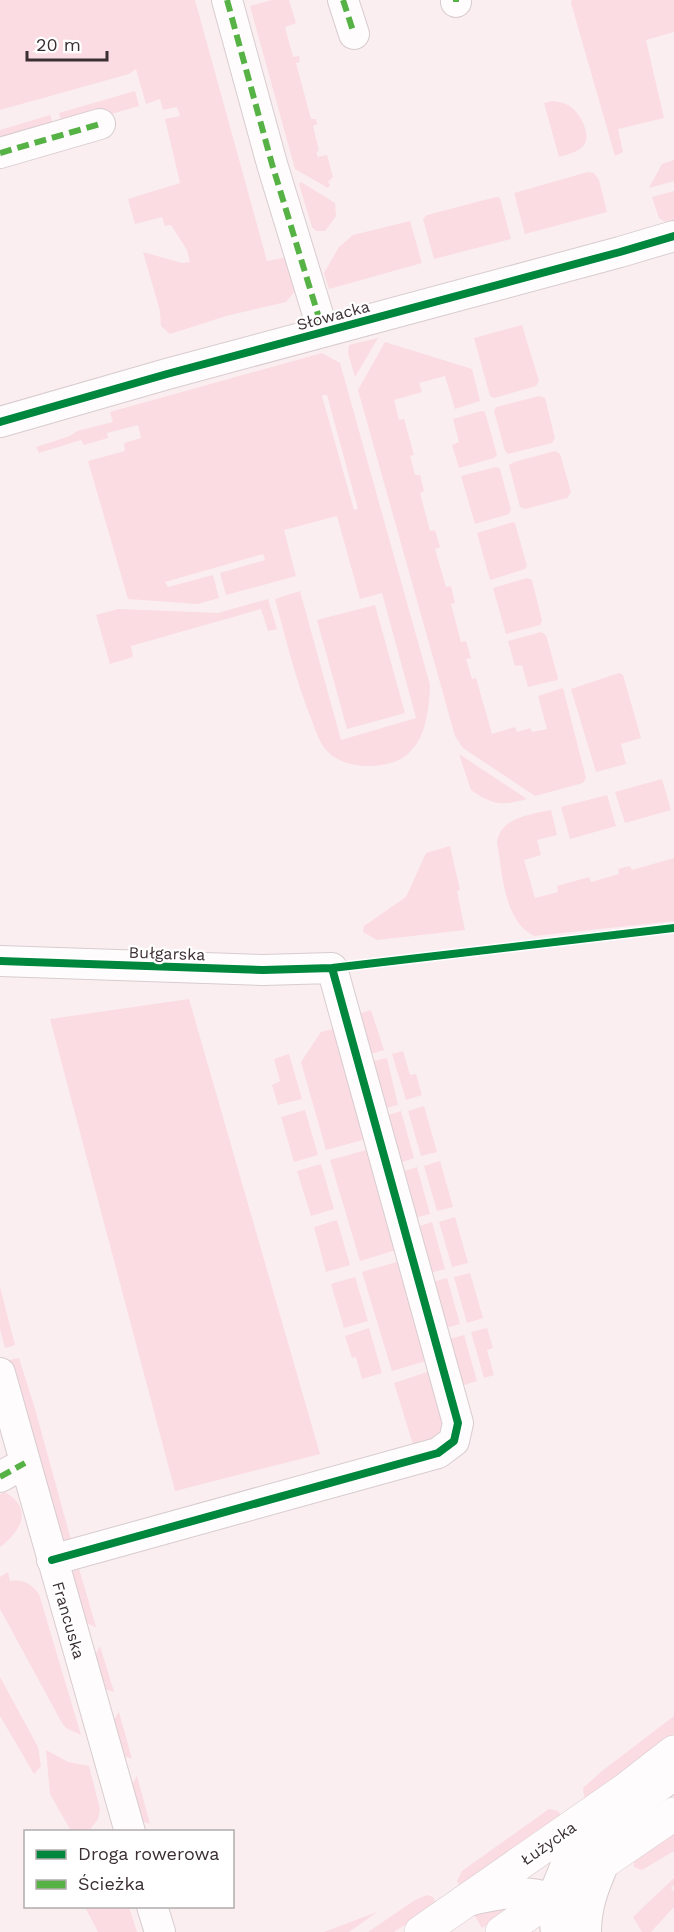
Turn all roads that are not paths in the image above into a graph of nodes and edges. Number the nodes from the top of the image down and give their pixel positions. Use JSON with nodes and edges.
{"nodes":[{"id":1,"x":227,"y":0,"type":"edge"},
{"id":2,"x":343,"y":0,"type":"edge"},
{"id":3,"x":354,"y":34,"type":"dead end"},
{"id":4,"x":100,"y":124,"type":"dead end"},
{"id":5,"x":0,"y":153,"type":"edge"},
{"id":6,"x":674,"y":236,"type":"edge"},
{"id":7,"x":323,"y":331,"type":"junction"},
{"id":8,"x":0,"y":422,"type":"edge"},
{"id":9,"x":0,"y":961,"type":"edge"},
{"id":10,"x":0,"y":1373,"type":"edge"},
{"id":11,"x":12,"y":1470,"type":"edge"},
{"id":12,"x":52,"y":1560,"type":"junction"},
{"id":13,"x":674,"y":1752,"type":"edge"},
{"id":14,"x":674,"y":1775,"type":"edge"},
{"id":15,"x":674,"y":1814,"type":"edge"},
{"id":16,"x":129,"y":1830,"type":"edge"},
{"id":17,"x":604,"y":1863,"type":"junction"},
{"id":18,"x":552,"y":1899,"type":"junction"},
{"id":19,"x":468,"y":1901,"type":"junction"},
{"id":20,"x":153,"y":1908,"type":"edge"},
{"id":21,"x":159,"y":1932,"type":"edge"},
{"id":22,"x":421,"y":1932,"type":"edge"},
{"id":23,"x":502,"y":1932,"type":"edge"},
{"id":24,"x":556,"y":1932,"type":"edge"},
{"id":25,"x":586,"y":1932,"type":"edge"}],
"edges":[{"from":1,"to":7,"type":"street"},
{"from":2,"to":3,"type":"street"},
{"from":4,"to":5,"type":"street"},
{"from":6,"to":7,"type":"street","name":"Słowacka"},
{"from":7,"to":8,"type":"street","name":"Słowacka"},
{"from":9,"to":12,"type":"street","name":"Bułgarska"},
{"from":10,"to":11,"type":"street","name":"Francuska"},
{"from":11,"to":12,"type":"street","name":"Francuska"},
{"from":12,"to":16,"type":"street","name":"Francuska"},
{"from":13,"to":19,"type":"main road","name":"Łużycka"},
{"from":14,"to":18,"type":"street"},
{"from":15,"to":17,"type":"main road"},
{"from":17,"to":18,"type":"main road"},
{"from":17,"to":25,"type":"street"},
{"from":18,"to":19,"type":"street"},
{"from":18,"to":23,"type":"main road"},
{"from":18,"to":24,"type":"street"},
{"from":18,"to":25,"type":"street"},
{"from":19,"to":22,"type":"main road","name":"Łużycka"},
{"from":20,"to":21,"type":"street"}]}
